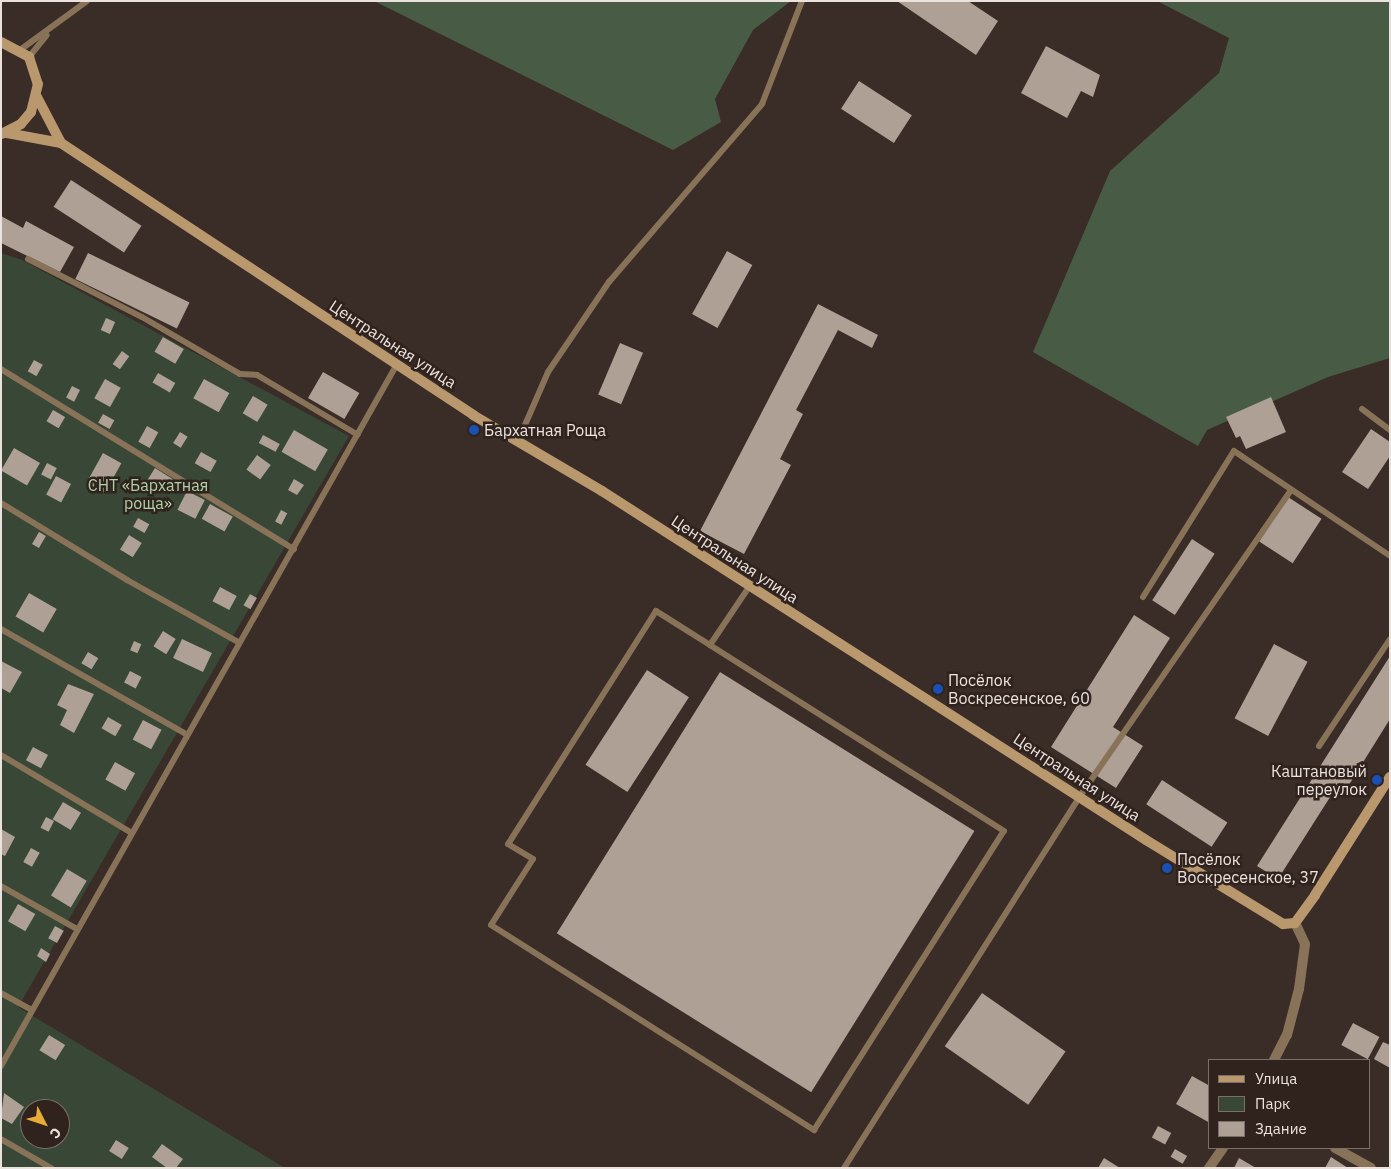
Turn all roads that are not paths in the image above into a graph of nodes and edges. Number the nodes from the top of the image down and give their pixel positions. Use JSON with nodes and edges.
{"nodes":[{"id":1,"x":87,"y":1,"type":"edge"},
{"id":2,"x":802,"y":1,"type":"edge"},
{"id":3,"x":51,"y":30,"type":"junction"},
{"id":4,"x":1,"y":42,"type":"edge"},
{"id":5,"x":20,"y":50,"type":"junction"},
{"id":6,"x":29,"y":57,"type":"junction"},
{"id":7,"x":37,"y":97,"type":"junction"},
{"id":8,"x":4,"y":133,"type":"edge"},
{"id":9,"x":61,"y":144,"type":"junction"},
{"id":10,"x":28,"y":259,"type":"dead end"},
{"id":11,"x":396,"y":364,"type":"junction"},
{"id":12,"x":1,"y":369,"type":"edge"},
{"id":13,"x":1362,"y":408,"type":"dead end"},
{"id":14,"x":1390,"y":430,"type":"edge"},
{"id":15,"x":358,"y":435,"type":"junction"},
{"id":16,"x":518,"y":441,"type":"junction"},
{"id":17,"x":1291,"y":490,"type":"junction"},
{"id":18,"x":1,"y":503,"type":"edge"},
{"id":19,"x":294,"y":549,"type":"junction"},
{"id":20,"x":1390,"y":556,"type":"edge"},
{"id":21,"x":749,"y":587,"type":"junction"},
{"id":22,"x":1143,"y":596,"type":"dead end"},
{"id":23,"x":1,"y":628,"type":"edge"},
{"id":24,"x":1390,"y":638,"type":"edge"},
{"id":25,"x":238,"y":642,"type":"junction"},
{"id":26,"x":710,"y":645,"type":"junction"},
{"id":27,"x":186,"y":734,"type":"junction"},
{"id":28,"x":1319,"y":746,"type":"dead end"},
{"id":29,"x":1,"y":755,"type":"edge"},
{"id":30,"x":1390,"y":777,"type":"edge"},
{"id":31,"x":1080,"y":796,"type":"junction"},
{"id":32,"x":132,"y":833,"type":"junction"},
{"id":33,"x":1,"y":886,"type":"edge"},
{"id":34,"x":1295,"y":923,"type":"junction"},
{"id":35,"x":77,"y":929,"type":"junction"},
{"id":36,"x":1,"y":993,"type":"edge"},
{"id":37,"x":32,"y":1010,"type":"junction"},
{"id":38,"x":1275,"y":1059,"type":"edge"},
{"id":39,"x":1,"y":1066,"type":"edge"},
{"id":40,"x":1,"y":1139,"type":"edge"},
{"id":41,"x":1222,"y":1149,"type":"edge"},
{"id":42,"x":1338,"y":1149,"type":"edge"},
{"id":43,"x":51,"y":1168,"type":"edge"},
{"id":44,"x":844,"y":1168,"type":"edge"},
{"id":45,"x":1210,"y":1168,"type":"edge"},
{"id":46,"x":1371,"y":1168,"type":"edge"}],
"edges":[{"from":1,"to":3,"type":"lane"},
{"from":2,"to":16,"type":"lane"},
{"from":3,"to":5,"type":"lane"},
{"from":3,"to":6,"type":"lane"},
{"from":4,"to":5,"type":"main road"},
{"from":5,"to":6,"type":"main road"},
{"from":6,"to":7,"type":"main road"},
{"from":7,"to":8,"type":"main road"},
{"from":7,"to":9,"type":"main road","name":"Центральная улица"},
{"from":8,"to":9,"type":"main road"},
{"from":9,"to":11,"type":"main road","name":"Центральная улица"},
{"from":10,"to":15,"type":"lane"},
{"from":11,"to":15,"type":"lane"},
{"from":11,"to":16,"type":"main road","name":"Центральная улица"},
{"from":12,"to":19,"type":"lane"},
{"from":13,"to":14,"type":"lane"},
{"from":15,"to":19,"type":"lane"},
{"from":16,"to":21,"type":"main road","name":"Центральная улица"},
{"from":17,"to":20,"type":"lane"},
{"from":17,"to":22,"type":"lane"},
{"from":17,"to":31,"type":"lane"},
{"from":18,"to":25,"type":"lane"},
{"from":19,"to":25,"type":"lane"},
{"from":21,"to":26,"type":"lane"},
{"from":21,"to":31,"type":"main road","name":"Центральная улица"},
{"from":23,"to":27,"type":"lane"},
{"from":24,"to":28,"type":"lane"},
{"from":25,"to":27,"type":"lane"},
{"from":26,"to":26,"type":"lane"},
{"from":27,"to":32,"type":"lane"},
{"from":29,"to":32,"type":"lane"},
{"from":30,"to":34,"type":"main road"},
{"from":31,"to":34,"type":"main road","name":"Центральная улица"},
{"from":31,"to":44,"type":"lane"},
{"from":32,"to":35,"type":"lane"},
{"from":33,"to":35,"type":"lane"},
{"from":34,"to":38,"type":"street"},
{"from":35,"to":37,"type":"lane"},
{"from":36,"to":37,"type":"lane"},
{"from":37,"to":39,"type":"lane"},
{"from":40,"to":43,"type":"lane"},
{"from":41,"to":45,"type":"street"},
{"from":42,"to":46,"type":"street"}]}
